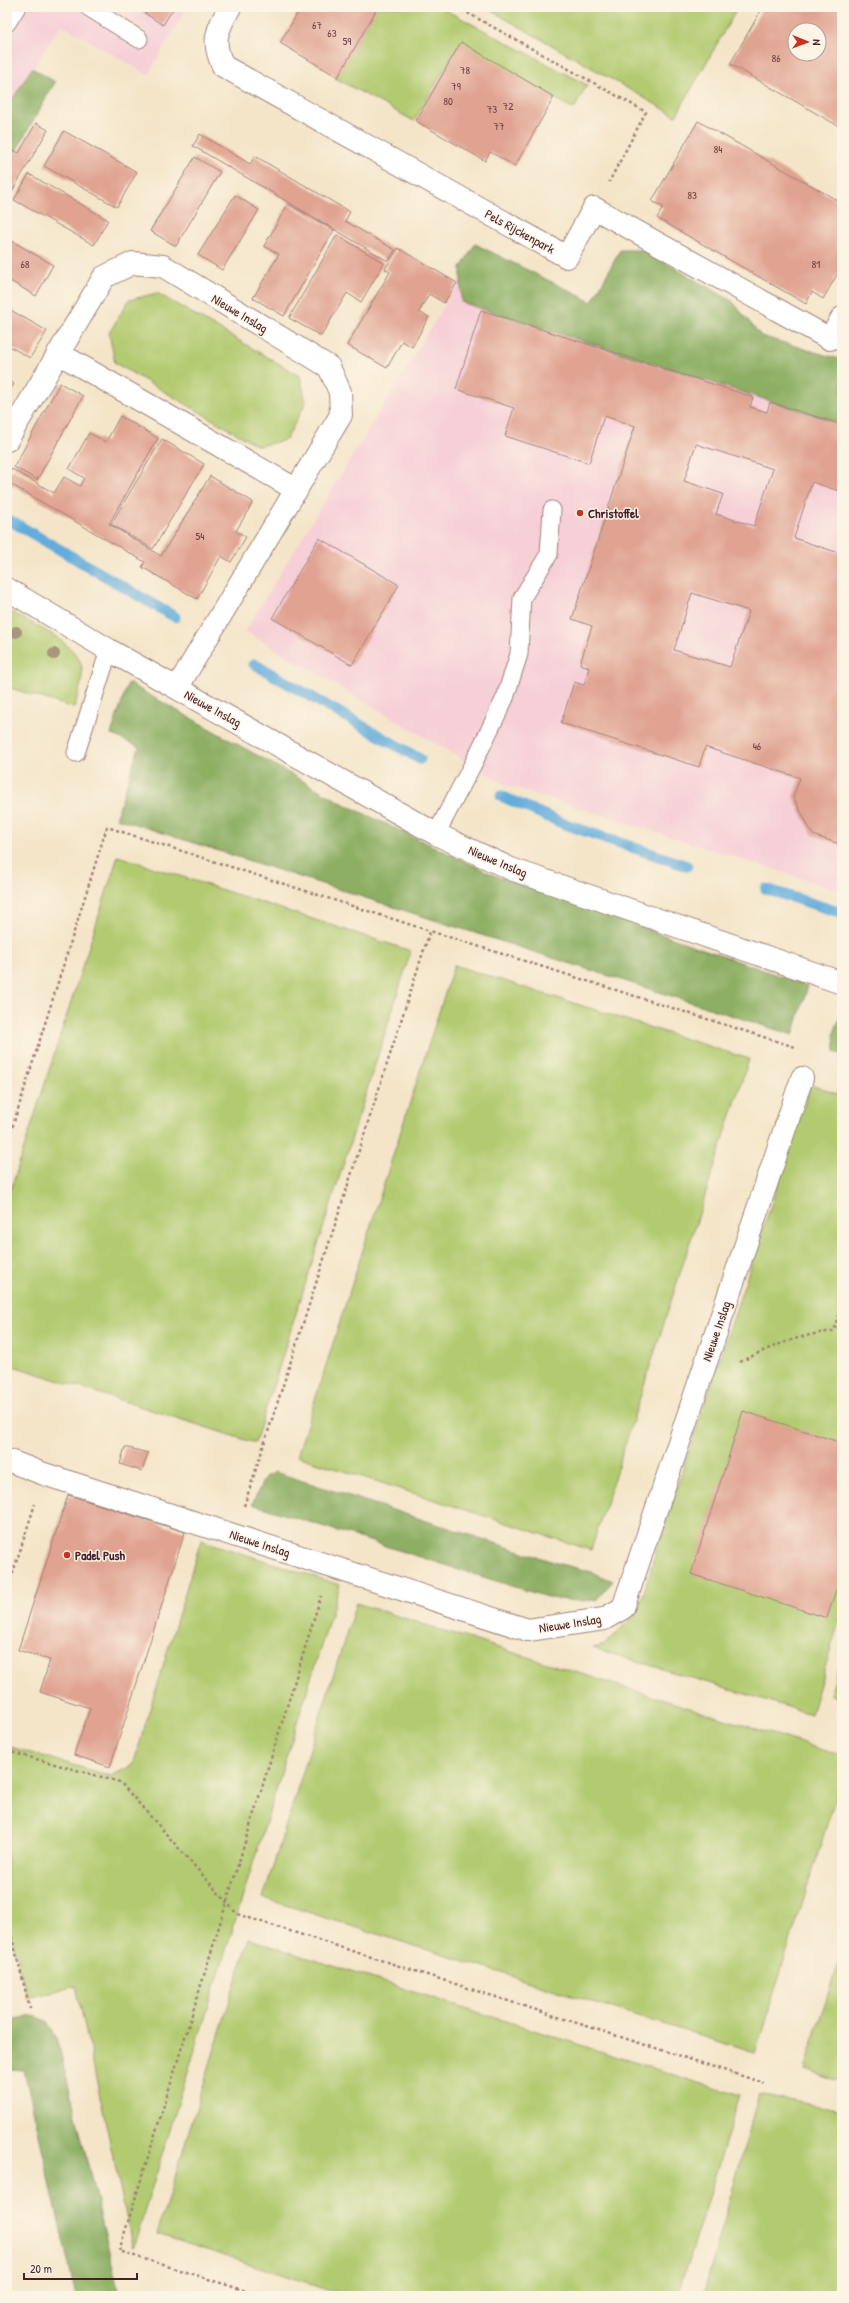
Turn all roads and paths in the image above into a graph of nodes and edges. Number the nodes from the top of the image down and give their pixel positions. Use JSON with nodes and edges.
{"nodes":[{"id":1,"x":17,"y":7,"type":"edge"},
{"id":2,"x":88,"y":7,"type":"edge"},
{"id":3,"x":230,"y":7,"type":"edge"},
{"id":4,"x":457,"y":7,"type":"edge"},
{"id":5,"x":7,"y":23,"type":"edge"},
{"id":6,"x":139,"y":39,"type":"dead end"},
{"id":7,"x":594,"y":208,"type":"junction"},
{"id":8,"x":842,"y":318,"type":"edge"},
{"id":9,"x":58,"y":353,"type":"junction"},
{"id":10,"x":7,"y":440,"type":"edge"},
{"id":11,"x":297,"y":490,"type":"junction"},
{"id":12,"x":552,"y":510,"type":"dead end"},
{"id":13,"x":7,"y":589,"type":"edge"},
{"id":14,"x":109,"y":650,"type":"junction"},
{"id":15,"x":177,"y":688,"type":"junction"},
{"id":16,"x":76,"y":753,"type":"dead end"},
{"id":17,"x":436,"y":834,"type":"junction"},
{"id":18,"x":430,"y":931,"type":"junction"},
{"id":19,"x":842,"y":983,"type":"edge"},
{"id":20,"x":796,"y":1047,"type":"dead end"},
{"id":21,"x":802,"y":1078,"type":"dead end"},
{"id":22,"x":7,"y":1144,"type":"edge"},
{"id":23,"x":842,"y":1306,"type":"edge"},
{"id":24,"x":707,"y":1358,"type":"junction"},
{"id":25,"x":7,"y":1460,"type":"edge"},
{"id":26,"x":44,"y":1474,"type":"junction"},
{"id":27,"x":235,"y":1535,"type":"junction"},
{"id":28,"x":330,"y":1566,"type":"junction"},
{"id":29,"x":7,"y":1591,"type":"edge"},
{"id":30,"x":7,"y":1751,"type":"edge"},
{"id":31,"x":225,"y":1901,"type":"junction"},
{"id":32,"x":7,"y":1919,"type":"edge"},
{"id":33,"x":31,"y":2012,"type":"dead end"},
{"id":34,"x":764,"y":2083,"type":"dead end"},
{"id":35,"x":262,"y":2296,"type":"edge"}],
"edges":[{"from":1,"to":5,"type":"lane"},
{"from":2,"to":6,"type":"lane"},
{"from":3,"to":7,"type":"street","name":"Pels Rijckenpark"},
{"from":4,"to":7,"type":"path"},
{"from":7,"to":8,"type":"street"},
{"from":9,"to":10,"type":"street","name":"Nieuwe Inslag"},
{"from":9,"to":11,"type":"street"},
{"from":9,"to":11,"type":"street","name":"Nieuwe Inslag"},
{"from":11,"to":15,"type":"street","name":"Nieuwe Inslag"},
{"from":12,"to":17,"type":"lane"},
{"from":13,"to":14,"type":"street","name":"Nieuwe Inslag"},
{"from":14,"to":15,"type":"street","name":"Nieuwe Inslag"},
{"from":14,"to":16,"type":"lane"},
{"from":15,"to":17,"type":"street","name":"Nieuwe Inslag"},
{"from":17,"to":19,"type":"street","name":"Nieuwe Inslag"},
{"from":18,"to":20,"type":"path"},
{"from":18,"to":22,"type":"path"},
{"from":18,"to":27,"type":"path"},
{"from":21,"to":24,"type":"street","name":"Nieuwe Inslag"},
{"from":23,"to":24,"type":"path"},
{"from":24,"to":28,"type":"street","name":"Nieuwe Inslag"},
{"from":25,"to":26,"type":"street","name":"Nieuwe Inslag"},
{"from":26,"to":27,"type":"street","name":"Nieuwe Inslag"},
{"from":26,"to":29,"type":"path"},
{"from":27,"to":28,"type":"street","name":"Nieuwe Inslag"},
{"from":28,"to":31,"type":"path"},
{"from":30,"to":31,"type":"path"},
{"from":31,"to":34,"type":"path"},
{"from":31,"to":35,"type":"path"},
{"from":32,"to":33,"type":"path"}]}
